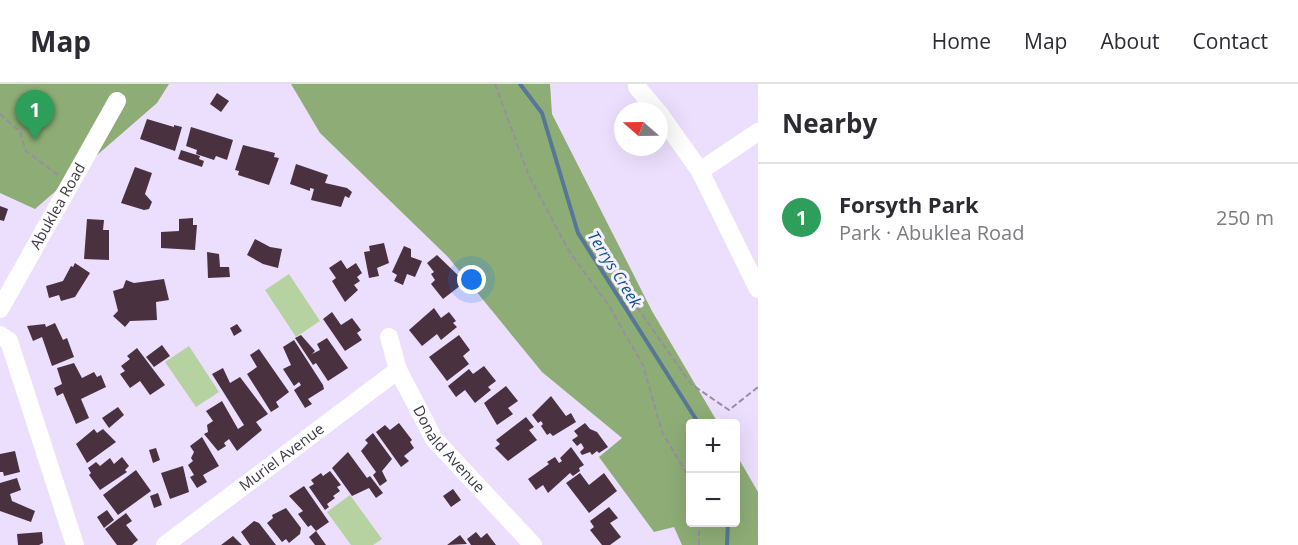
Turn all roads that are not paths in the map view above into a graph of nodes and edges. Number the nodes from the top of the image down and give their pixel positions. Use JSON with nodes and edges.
{"nodes":[{"id":1,"x":637,"y":87,"type":"dead end"},
{"id":2,"x":117,"y":101,"type":"dead end"},
{"id":3,"x":650,"y":102,"type":"edge"},
{"id":4,"x":668,"y":126,"type":"edge"},
{"id":5,"x":758,"y":132,"type":"edge"},
{"id":6,"x":700,"y":171,"type":"junction"},
{"id":7,"x":758,"y":289,"type":"edge"},
{"id":8,"x":0,"y":309,"type":"edge"},
{"id":9,"x":0,"y":335,"type":"edge"},
{"id":10,"x":389,"y":337,"type":"dead end"},
{"id":11,"x":398,"y":370,"type":"junction"},
{"id":12,"x":75,"y":545,"type":"edge"},
{"id":13,"x":165,"y":545,"type":"edge"},
{"id":14,"x":533,"y":545,"type":"edge"}],
"edges":[{"from":1,"to":3,"type":"street"},
{"from":2,"to":8,"type":"street","name":"Abuklea Road"},
{"from":4,"to":6,"type":"street"},
{"from":5,"to":6,"type":"street"},
{"from":6,"to":7,"type":"street"},
{"from":9,"to":12,"type":"street"},
{"from":10,"to":11,"type":"street","name":"Donald Avenue"},
{"from":11,"to":13,"type":"street","name":"Muriel Avenue"},
{"from":11,"to":14,"type":"street","name":"Donald Avenue"}]}
